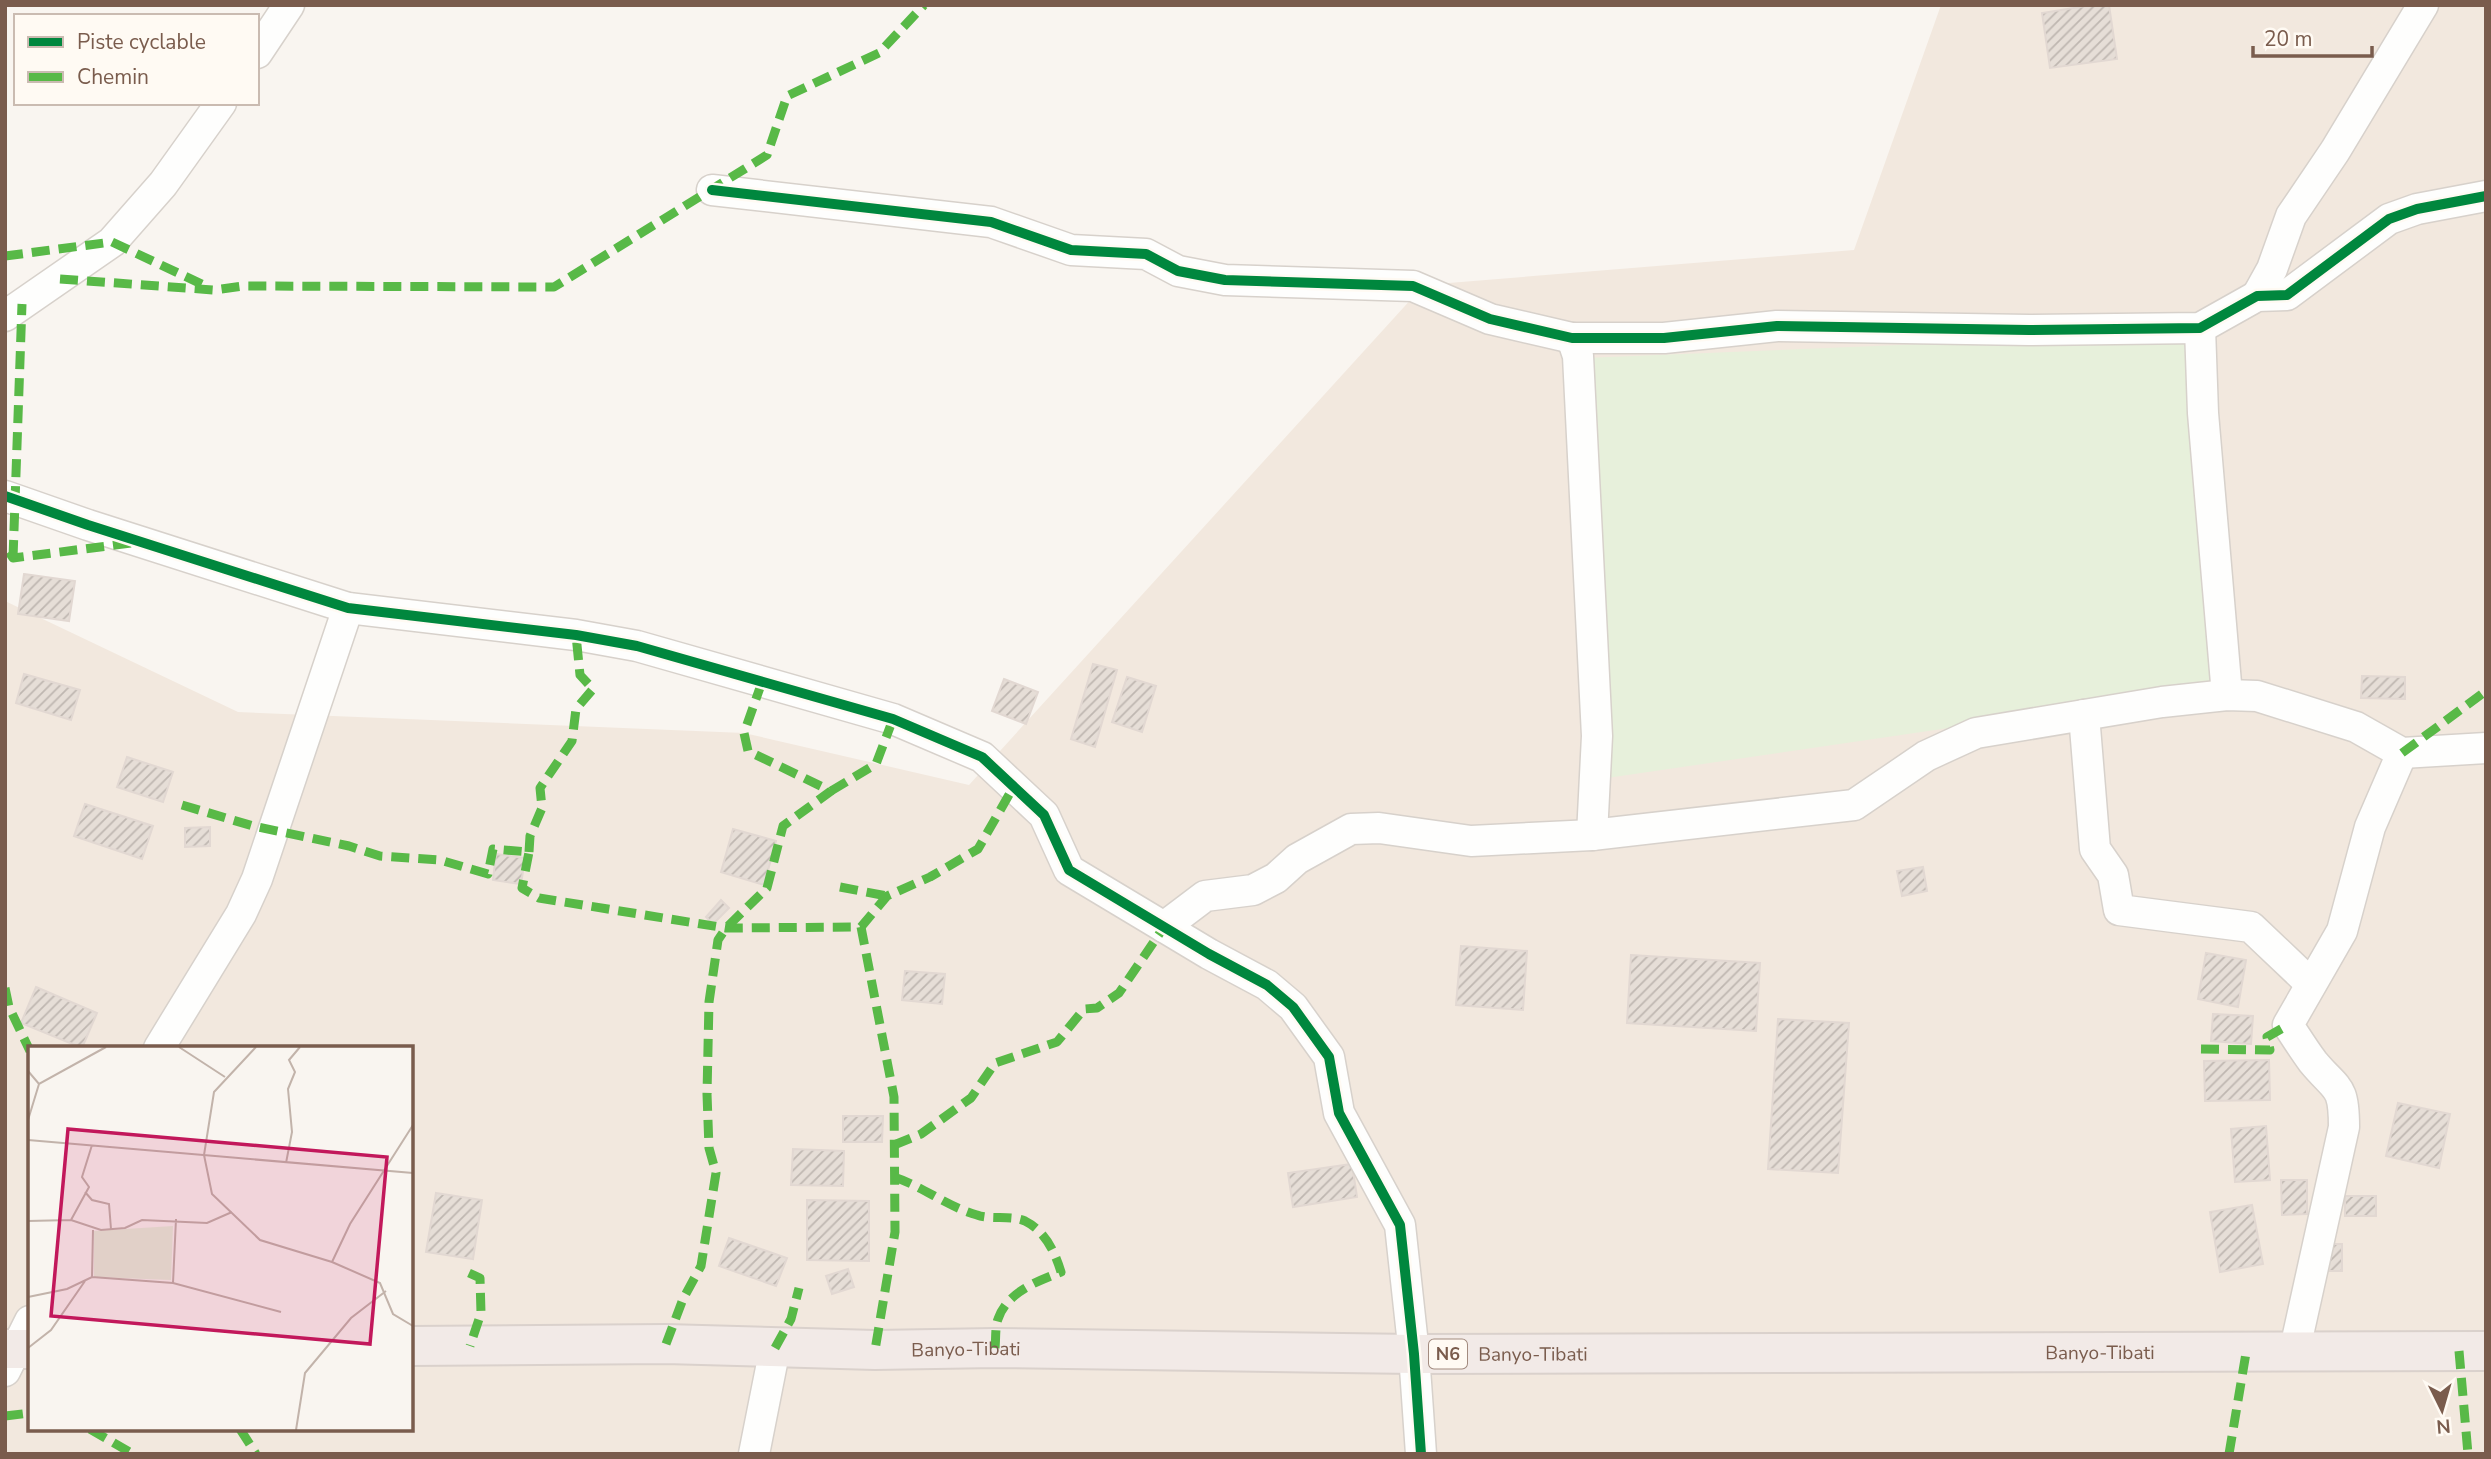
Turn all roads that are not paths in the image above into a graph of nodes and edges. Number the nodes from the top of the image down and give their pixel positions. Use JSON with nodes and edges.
{"nodes":[{"id":1,"x":289,"y":5,"type":"edge"},
{"id":2,"x":2423,"y":5,"type":"edge"},
{"id":3,"x":259,"y":49,"type":"edge"},
{"id":4,"x":220,"y":105,"type":"edge"},
{"id":5,"x":712,"y":190,"type":"dead end"},
{"id":6,"x":2486,"y":197,"type":"edge"},
{"id":7,"x":2257,"y":296,"type":"junction"},
{"id":8,"x":5,"y":316,"type":"edge"},
{"id":9,"x":2200,"y":328,"type":"junction"},
{"id":10,"x":1572,"y":338,"type":"junction"},
{"id":11,"x":5,"y":496,"type":"edge"},
{"id":12,"x":348,"y":608,"type":"junction"},
{"id":13,"x":2227,"y":695,"type":"junction"},
{"id":14,"x":2084,"y":715,"type":"junction"},
{"id":15,"x":2486,"y":748,"type":"edge"},
{"id":16,"x":2402,"y":753,"type":"junction"},
{"id":17,"x":1592,"y":835,"type":"junction"},
{"id":18,"x":1164,"y":927,"type":"junction"},
{"id":19,"x":2311,"y":984,"type":"junction"},
{"id":20,"x":160,"y":1046,"type":"edge"},
{"id":21,"x":413,"y":1346,"type":"edge"},
{"id":22,"x":775,"y":1348,"type":"junction"},
{"id":23,"x":2486,"y":1350,"type":"edge"},
{"id":24,"x":2294,"y":1353,"type":"junction"},
{"id":25,"x":1414,"y":1354,"type":"junction"},
{"id":26,"x":754,"y":1454,"type":"edge"},
{"id":27,"x":1421,"y":1454,"type":"edge"}],
"edges":[{"from":1,"to":3,"type":"street"},
{"from":2,"to":7,"type":"street"},
{"from":4,"to":8,"type":"street"},
{"from":5,"to":10,"type":"street"},
{"from":6,"to":7,"type":"street"},
{"from":7,"to":9,"type":"street"},
{"from":9,"to":10,"type":"street"},
{"from":9,"to":13,"type":"street"},
{"from":10,"to":17,"type":"street"},
{"from":11,"to":12,"type":"street"},
{"from":12,"to":18,"type":"street"},
{"from":12,"to":20,"type":"street"},
{"from":13,"to":14,"type":"street"},
{"from":13,"to":16,"type":"street"},
{"from":14,"to":17,"type":"street"},
{"from":14,"to":19,"type":"street"},
{"from":15,"to":16,"type":"street"},
{"from":16,"to":19,"type":"street"},
{"from":17,"to":18,"type":"street"},
{"from":18,"to":25,"type":"street"},
{"from":19,"to":24,"type":"street"},
{"from":21,"to":22,"type":"highway","name":"Banyo-Tibati","number":"N6"},
{"from":22,"to":25,"type":"highway","name":"Banyo-Tibati","number":"N6"},
{"from":22,"to":26,"type":"street"},
{"from":23,"to":24,"type":"highway","name":"Banyo-Tibati","number":"N6"},
{"from":24,"to":25,"type":"highway","name":"Banyo-Tibati","number":"N6"},
{"from":25,"to":27,"type":"street"}]}
